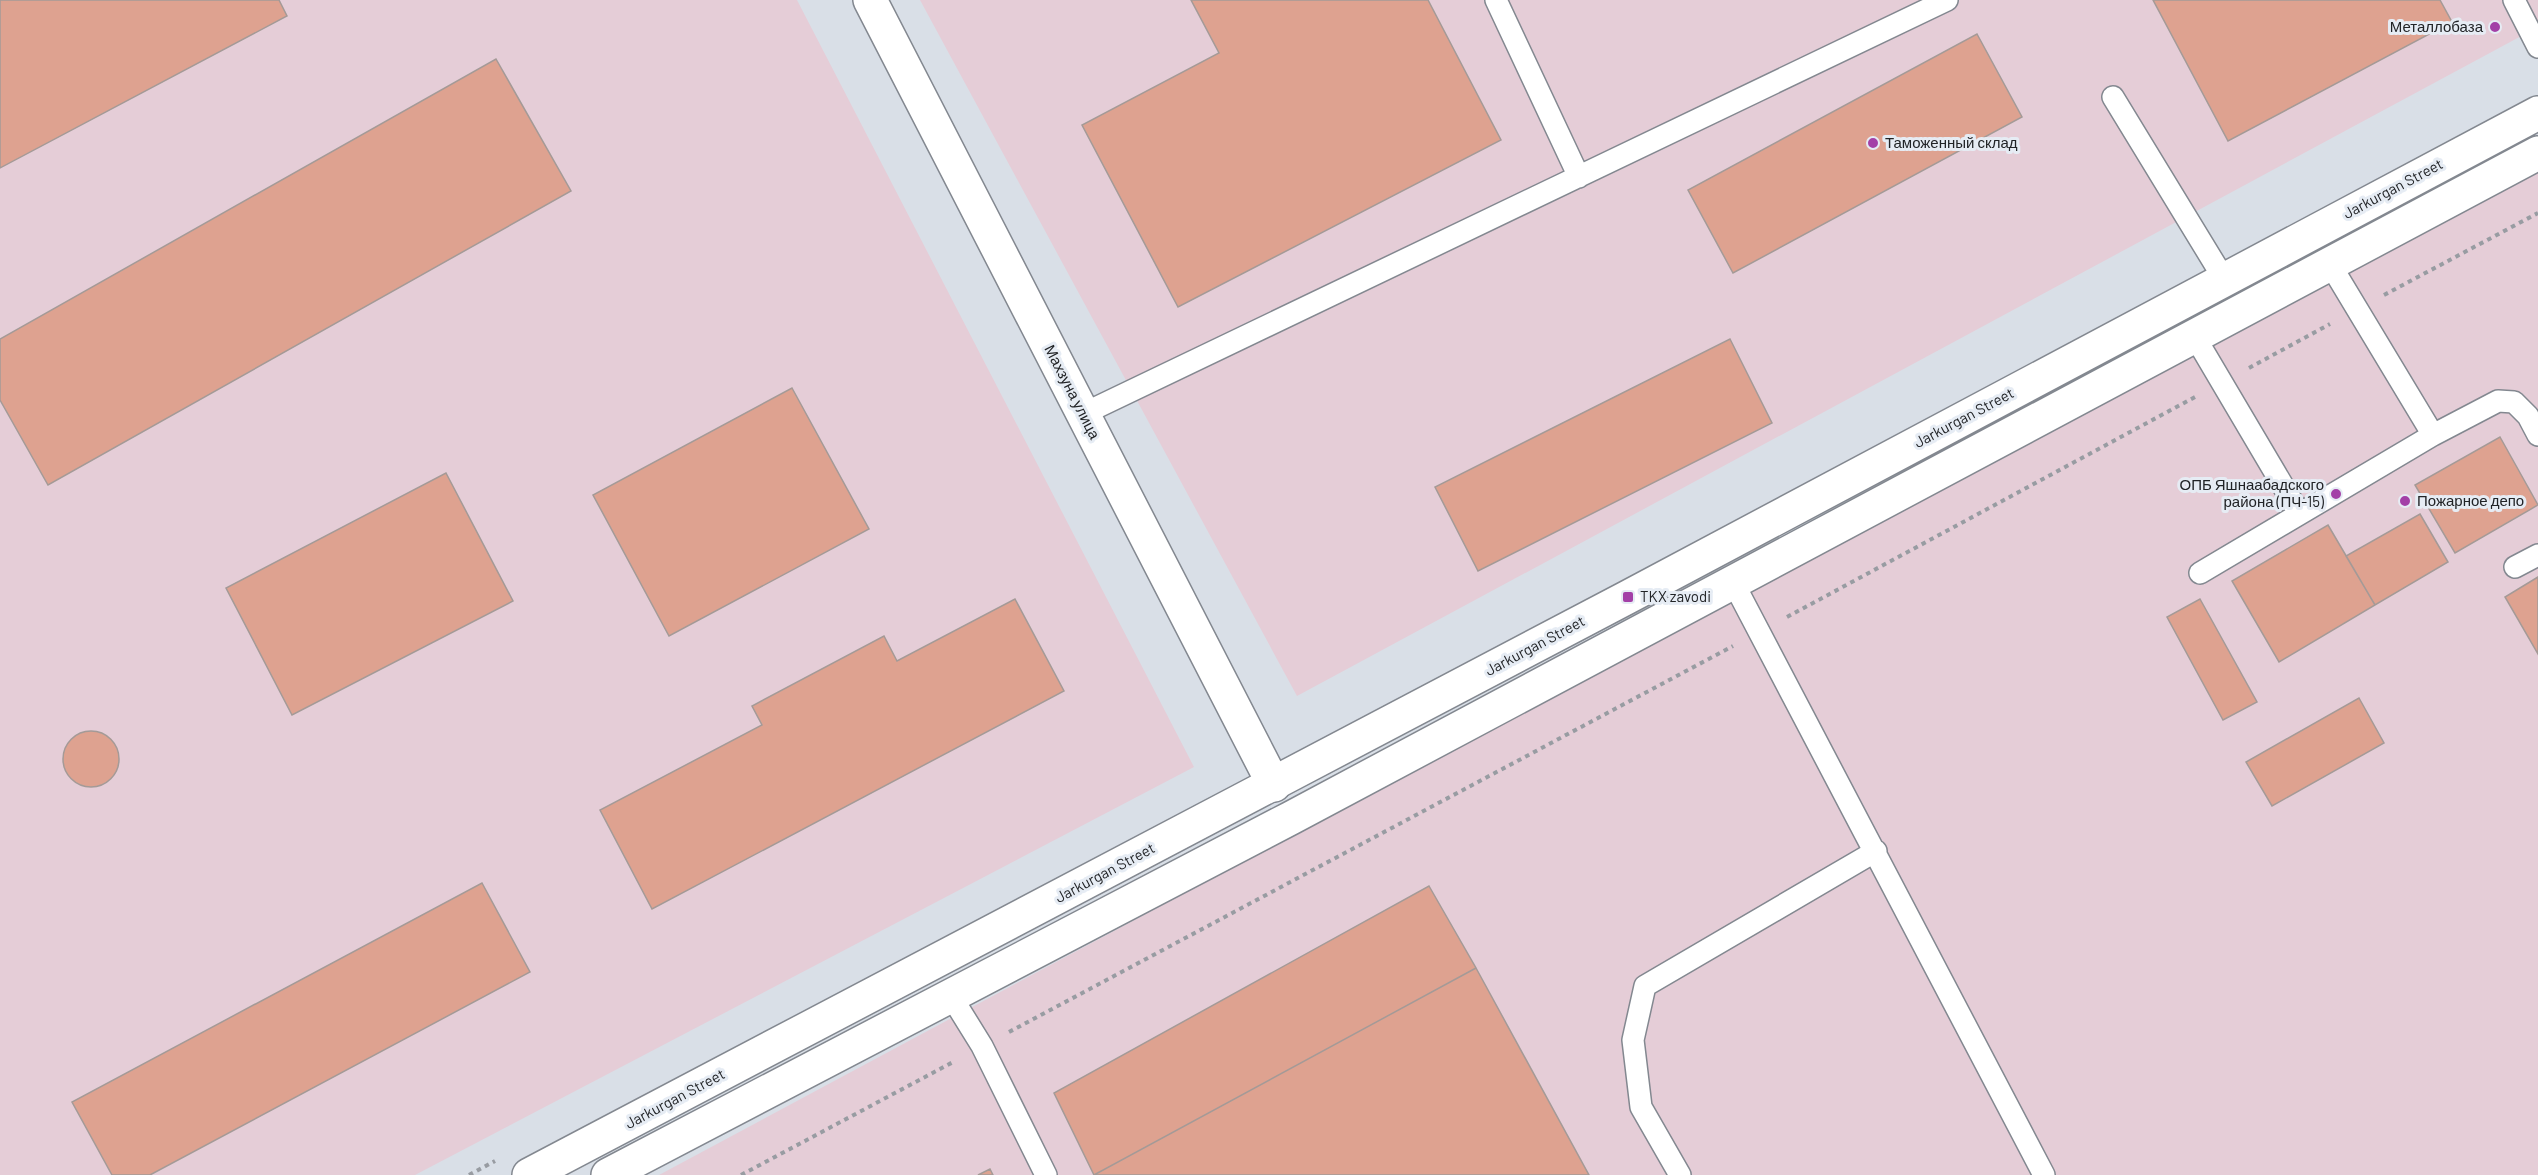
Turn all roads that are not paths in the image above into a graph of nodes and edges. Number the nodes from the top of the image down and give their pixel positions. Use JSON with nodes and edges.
{"nodes":[{"id":1,"x":870,"y":0,"type":"edge"},
{"id":2,"x":1496,"y":0,"type":"edge"},
{"id":3,"x":1947,"y":0,"type":"edge"},
{"id":4,"x":2514,"y":0,"type":"edge"},
{"id":5,"x":2538,"y":47,"type":"edge"},
{"id":6,"x":2113,"y":97,"type":"dead end"},
{"id":7,"x":2538,"y":112,"type":"edge"},
{"id":8,"x":2538,"y":153,"type":"edge"},
{"id":9,"x":1578,"y":177,"type":"junction"},
{"id":10,"x":2330,"y":264,"type":"junction"},
{"id":11,"x":2224,"y":279,"type":"junction"},
{"id":12,"x":2195,"y":337,"type":"junction"},
{"id":13,"x":1083,"y":414,"type":"junction"},
{"id":14,"x":2433,"y":435,"type":"junction"},
{"id":15,"x":2538,"y":435,"type":"edge"},
{"id":16,"x":2299,"y":513,"type":"junction"},
{"id":17,"x":2538,"y":555,"type":"edge"},
{"id":18,"x":2515,"y":567,"type":"dead end"},
{"id":19,"x":2200,"y":573,"type":"dead end"},
{"id":20,"x":1733,"y":582,"type":"junction"},
{"id":21,"x":1274,"y":785,"type":"junction"},
{"id":22,"x":1291,"y":818,"type":"junction"},
{"id":23,"x":1876,"y":851,"type":"junction"},
{"id":24,"x":951,"y":996,"type":"junction"},
{"id":25,"x":530,"y":1175,"type":"edge"},
{"id":26,"x":608,"y":1175,"type":"edge"},
{"id":27,"x":1046,"y":1175,"type":"edge"},
{"id":28,"x":1680,"y":1175,"type":"edge"},
{"id":29,"x":2044,"y":1175,"type":"edge"}],
"edges":[{"from":1,"to":13,"type":"main road","name":"Махзуна улица"},
{"from":2,"to":9,"type":"lane"},
{"from":3,"to":9,"type":"lane"},
{"from":4,"to":5,"type":"lane"},
{"from":6,"to":11,"type":"lane"},
{"from":7,"to":11,"type":"main road","name":"Jarkurgan Street"},
{"from":8,"to":10,"type":"main road"},
{"from":9,"to":13,"type":"lane"},
{"from":10,"to":12,"type":"main road"},
{"from":10,"to":14,"type":"lane"},
{"from":11,"to":21,"type":"main road","name":"Jarkurgan Street"},
{"from":12,"to":16,"type":"lane"},
{"from":12,"to":20,"type":"main road"},
{"from":13,"to":21,"type":"main road","name":"Махзуна улица"},
{"from":14,"to":15,"type":"lane"},
{"from":14,"to":16,"type":"lane"},
{"from":16,"to":19,"type":"lane"},
{"from":17,"to":18,"type":"lane"},
{"from":20,"to":22,"type":"main road"},
{"from":20,"to":23,"type":"lane"},
{"from":21,"to":22,"type":"main road","name":"Махзуна улица"},
{"from":21,"to":25,"type":"main road","name":"Jarkurgan Street"},
{"from":22,"to":24,"type":"main road"},
{"from":23,"to":28,"type":"lane"},
{"from":23,"to":29,"type":"lane"},
{"from":24,"to":26,"type":"main road"},
{"from":24,"to":27,"type":"lane"}]}
